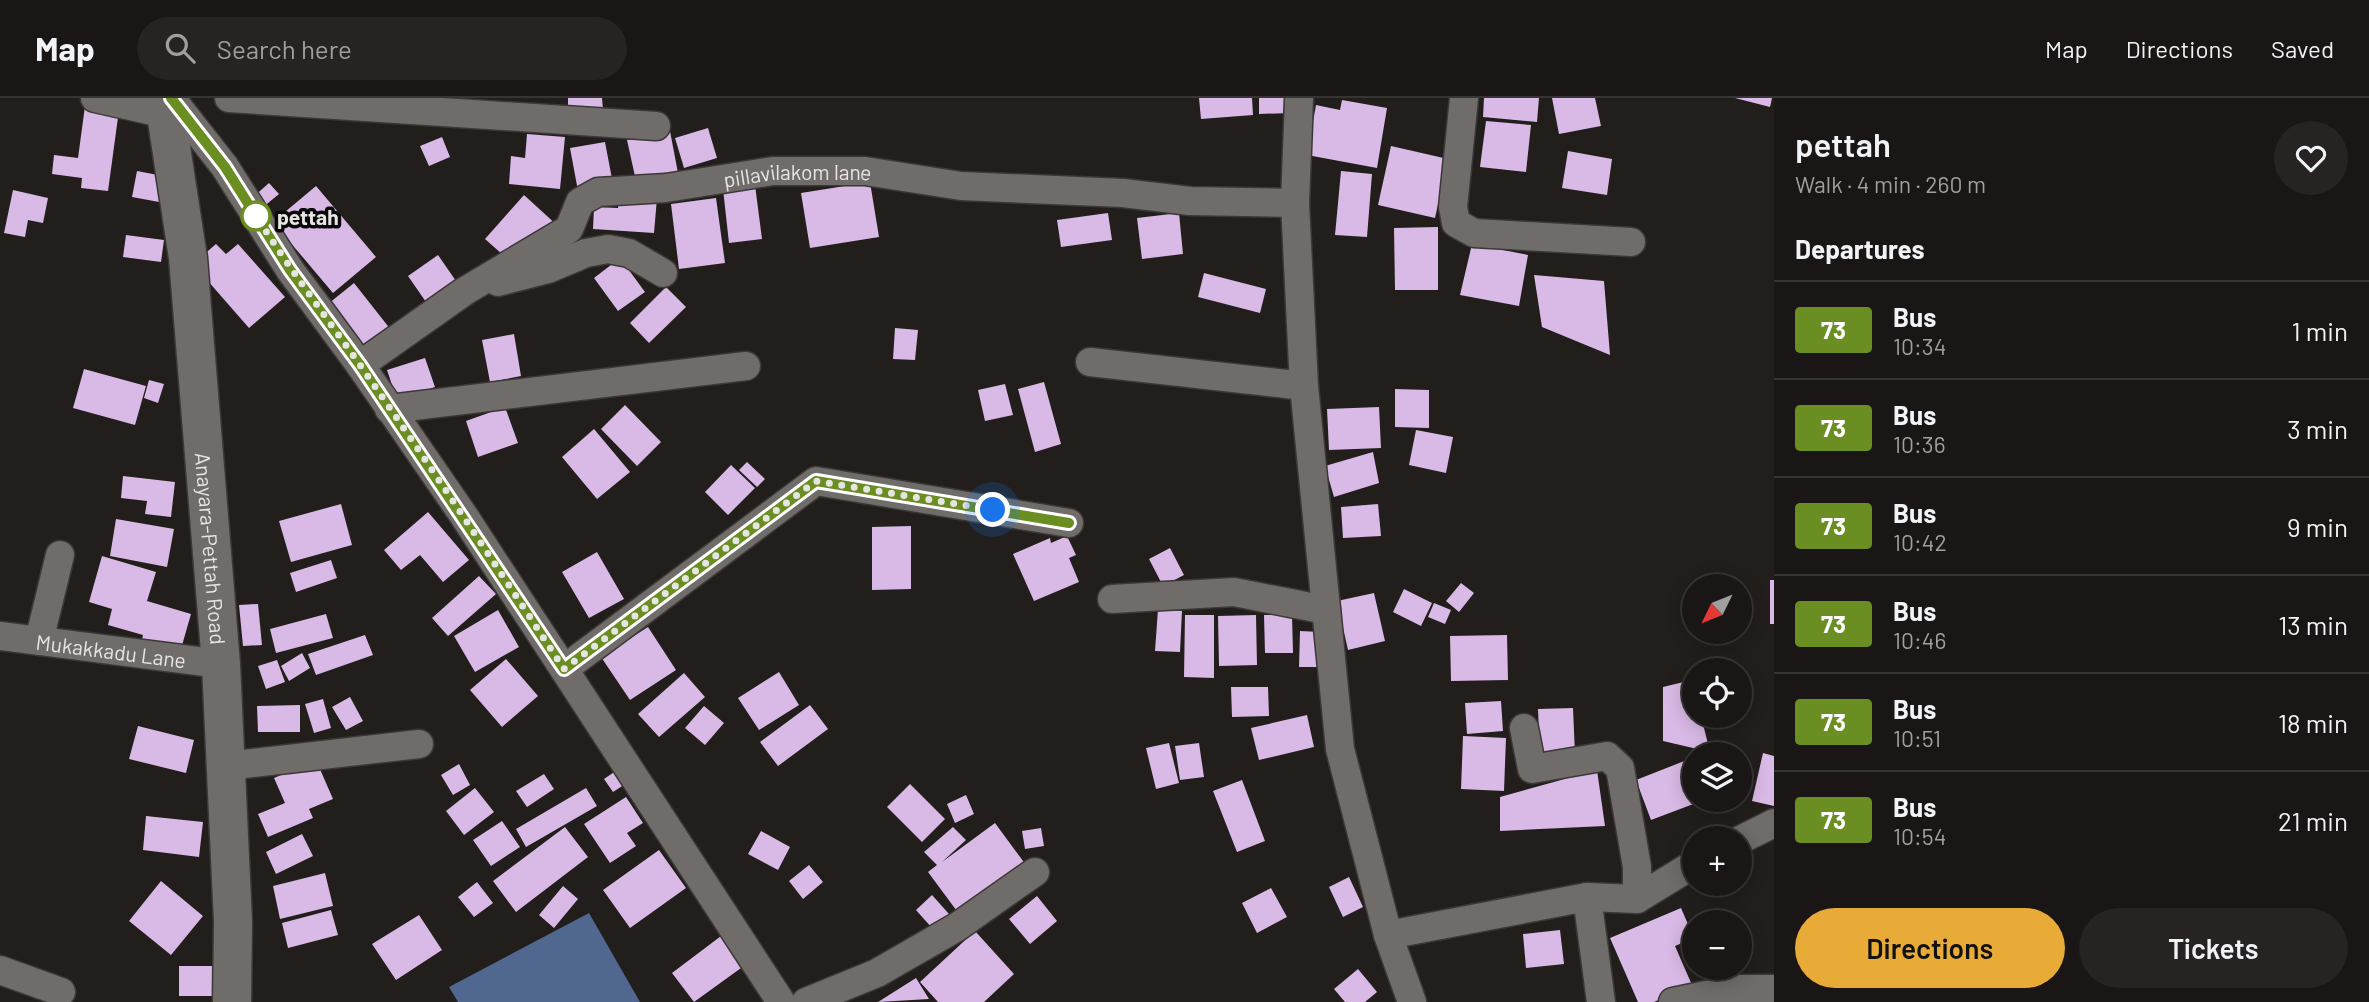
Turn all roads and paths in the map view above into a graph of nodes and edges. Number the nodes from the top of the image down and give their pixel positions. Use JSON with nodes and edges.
{"nodes":[{"id":1,"x":95,"y":98,"type":"edge"},
{"id":2,"x":229,"y":98,"type":"edge"},
{"id":3,"x":1299,"y":98,"type":"edge"},
{"id":4,"x":1465,"y":98,"type":"edge"},
{"id":5,"x":168,"y":103,"type":"edge"},
{"id":6,"x":656,"y":126,"type":"dead end"},
{"id":7,"x":1295,"y":203,"type":"junction"},
{"id":8,"x":1631,"y":242,"type":"dead end"},
{"id":9,"x":663,"y":274,"type":"dead end"},
{"id":10,"x":465,"y":291,"type":"junction"},
{"id":11,"x":1090,"y":362,"type":"dead end"},
{"id":12,"x":360,"y":365,"type":"junction"},
{"id":13,"x":746,"y":366,"type":"dead end"},
{"id":14,"x":1304,"y":386,"type":"junction"},
{"id":15,"x":389,"y":409,"type":"junction"},
{"id":16,"x":1069,"y":523,"type":"dead end"},
{"id":17,"x":60,"y":555,"type":"dead end"},
{"id":18,"x":1112,"y":599,"type":"dead end"},
{"id":19,"x":1326,"y":610,"type":"junction"},
{"id":20,"x":0,"y":636,"type":"edge"},
{"id":21,"x":39,"y":641,"type":"junction"},
{"id":22,"x":221,"y":664,"type":"junction"},
{"id":23,"x":564,"y":669,"type":"junction"},
{"id":24,"x":1524,"y":728,"type":"dead end"},
{"id":25,"x":419,"y":744,"type":"dead end"},
{"id":26,"x":226,"y":766,"type":"junction"},
{"id":27,"x":1774,"y":823,"type":"edge"},
{"id":28,"x":1752,"y":834,"type":"edge"},
{"id":29,"x":1682,"y":871,"type":"edge"},
{"id":30,"x":1035,"y":872,"type":"dead end"},
{"id":31,"x":1587,"y":897,"type":"junction"},
{"id":32,"x":1637,"y":899,"type":"junction"},
{"id":33,"x":1388,"y":936,"type":"junction"},
{"id":34,"x":0,"y":970,"type":"edge"},
{"id":35,"x":1774,"y":989,"type":"edge"},
{"id":36,"x":61,"y":992,"type":"dead end"},
{"id":37,"x":232,"y":1002,"type":"edge"},
{"id":38,"x":781,"y":1002,"type":"edge"},
{"id":39,"x":806,"y":1002,"type":"edge"},
{"id":40,"x":1412,"y":1002,"type":"edge"},
{"id":41,"x":1601,"y":1002,"type":"edge"},
{"id":42,"x":1673,"y":1002,"type":"edge"}],
"edges":[{"from":1,"to":5,"type":"street"},
{"from":2,"to":6,"type":"street"},
{"from":3,"to":7,"type":"street"},
{"from":4,"to":8,"type":"street"},
{"from":5,"to":12,"type":"street"},
{"from":5,"to":22,"type":"main road","name":"Anayara-Pettah Road"},
{"from":7,"to":10,"type":"street","name":"pillavilakom lane"},
{"from":7,"to":14,"type":"street"},
{"from":9,"to":10,"type":"street"},
{"from":10,"to":12,"type":"street","name":"pillavilakom lane"},
{"from":11,"to":14,"type":"street"},
{"from":12,"to":15,"type":"street"},
{"from":13,"to":15,"type":"street"},
{"from":14,"to":19,"type":"street"},
{"from":15,"to":23,"type":"street"},
{"from":16,"to":23,"type":"street"},
{"from":17,"to":21,"type":"street"},
{"from":18,"to":19,"type":"street"},
{"from":19,"to":33,"type":"street"},
{"from":20,"to":21,"type":"street","name":"Mukakkadu Lane"},
{"from":21,"to":22,"type":"street","name":"Mukakkadu Lane"},
{"from":22,"to":26,"type":"main road","name":"Anayara-Pettah Road"},
{"from":23,"to":38,"type":"street"},
{"from":24,"to":32,"type":"street"},
{"from":25,"to":26,"type":"street"},
{"from":26,"to":37,"type":"main road","name":"Anayara-Pettah Road"},
{"from":27,"to":28,"type":"street"},
{"from":29,"to":32,"type":"street"},
{"from":30,"to":39,"type":"street"},
{"from":31,"to":32,"type":"street"},
{"from":31,"to":33,"type":"street"},
{"from":31,"to":41,"type":"street"},
{"from":33,"to":40,"type":"street"},
{"from":34,"to":36,"type":"street"},
{"from":35,"to":42,"type":"street"}]}
